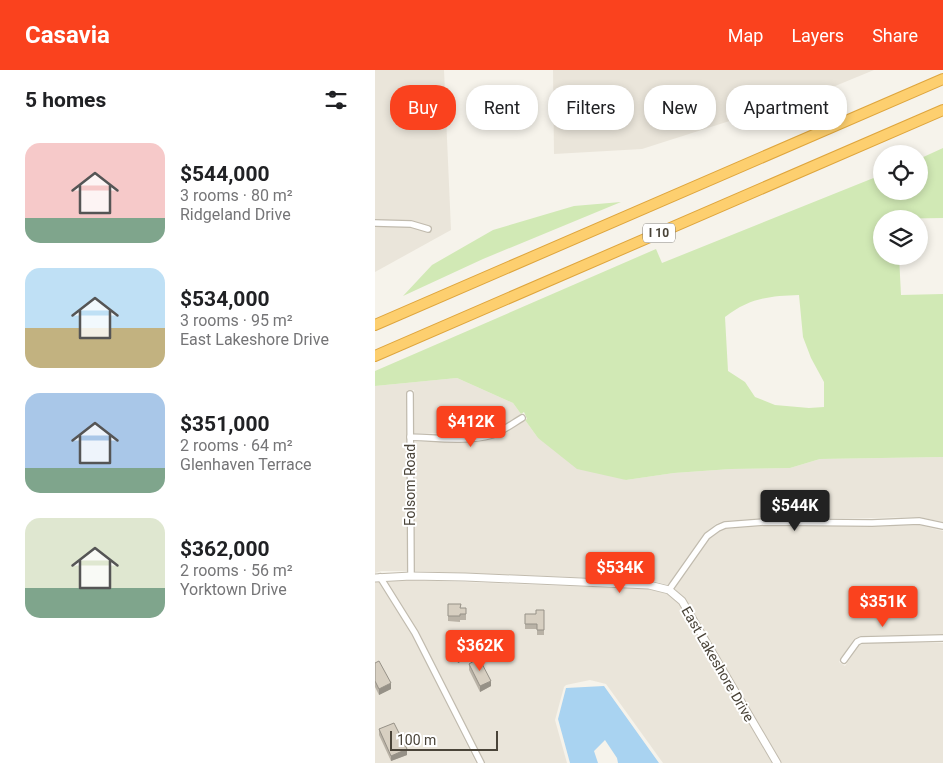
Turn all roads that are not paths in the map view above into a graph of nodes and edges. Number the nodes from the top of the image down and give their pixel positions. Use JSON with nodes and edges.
{"nodes":[{"id":1,"x":943,"y":79,"type":"edge"},
{"id":2,"x":943,"y":110,"type":"edge"},
{"id":3,"x":375,"y":223,"type":"edge"},
{"id":4,"x":428,"y":229,"type":"dead end"},
{"id":5,"x":375,"y":325,"type":"edge"},
{"id":6,"x":375,"y":356,"type":"edge"},
{"id":7,"x":410,"y":394,"type":"dead end"},
{"id":8,"x":522,"y":418,"type":"dead end"},
{"id":9,"x":410,"y":437,"type":"junction"},
{"id":10,"x":943,"y":526,"type":"edge"},
{"id":11,"x":411,"y":576,"type":"junction"},
{"id":12,"x":377,"y":577,"type":"edge"},
{"id":13,"x":669,"y":590,"type":"junction"},
{"id":14,"x":943,"y":638,"type":"edge"},
{"id":15,"x":844,"y":660,"type":"dead end"},
{"id":16,"x":481,"y":763,"type":"edge"},
{"id":17,"x":777,"y":763,"type":"edge"}],
"edges":[{"from":1,"to":5,"type":"highway","number":"I 10"},
{"from":2,"to":6,"type":"highway","number":"I 10"},
{"from":3,"to":4,"type":"street"},
{"from":7,"to":9,"type":"street","name":"Folsom Road"},
{"from":8,"to":9,"type":"street"},
{"from":9,"to":11,"type":"street","name":"Folsom Road"},
{"from":10,"to":13,"type":"street"},
{"from":11,"to":12,"type":"street"},
{"from":11,"to":13,"type":"street"},
{"from":12,"to":16,"type":"street"},
{"from":13,"to":17,"type":"street","name":"East Lakeshore Drive"},
{"from":14,"to":15,"type":"street"}]}
